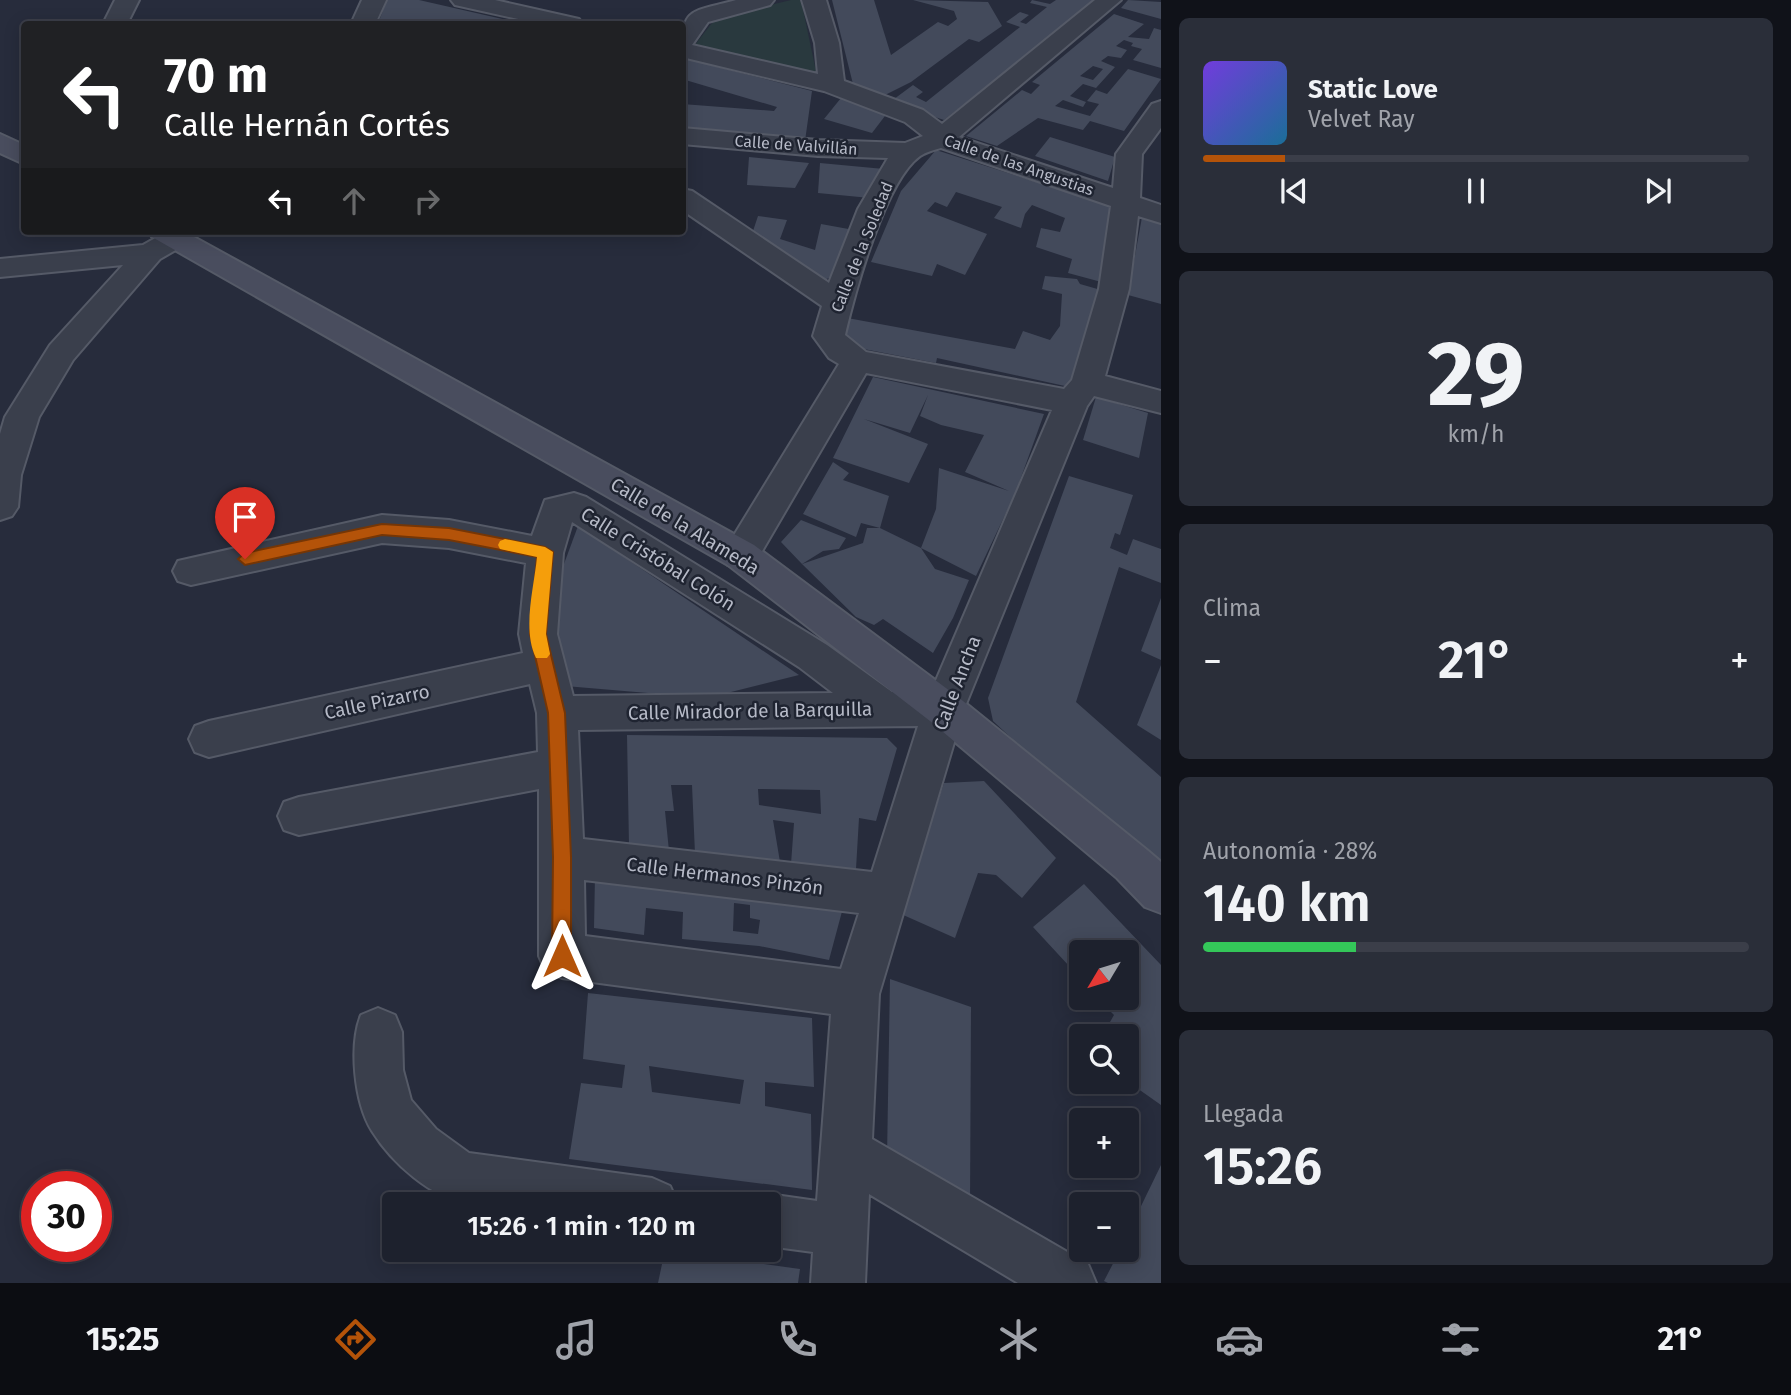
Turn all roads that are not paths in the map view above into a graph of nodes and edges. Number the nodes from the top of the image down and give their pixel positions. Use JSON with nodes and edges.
{"nodes":[{"id":1,"x":127,"y":0,"type":"edge"},
{"id":2,"x":374,"y":0,"type":"edge"},
{"id":3,"x":464,"y":0,"type":"edge"},
{"id":4,"x":762,"y":0,"type":"edge"},
{"id":5,"x":814,"y":0,"type":"edge"},
{"id":6,"x":1109,"y":0,"type":"edge"},
{"id":7,"x":116,"y":21,"type":"edge"},
{"id":8,"x":364,"y":21,"type":"edge"},
{"id":9,"x":558,"y":21,"type":"edge"},
{"id":10,"x":686,"y":36,"type":"edge"},
{"id":11,"x":686,"y":51,"type":"edge"},
{"id":12,"x":832,"y":85,"type":"junction"},
{"id":13,"x":1156,"y":125,"type":"edge"},
{"id":14,"x":686,"y":136,"type":"edge"},
{"id":15,"x":940,"y":139,"type":"junction"},
{"id":16,"x":0,"y":142,"type":"edge"},
{"id":17,"x":910,"y":151,"type":"junction"},
{"id":18,"x":21,"y":154,"type":"edge"},
{"id":19,"x":686,"y":200,"type":"edge"},
{"id":20,"x":1143,"y":208,"type":"edge"},
{"id":21,"x":162,"y":241,"type":"edge"},
{"id":22,"x":0,"y":268,"type":"edge"},
{"id":23,"x":837,"y":302,"type":"junction"},
{"id":24,"x":857,"y":361,"type":"junction"},
{"id":25,"x":1080,"y":393,"type":"junction"},
{"id":26,"x":1161,"y":402,"type":"edge"},
{"id":27,"x":1,"y":486,"type":"edge"},
{"id":28,"x":545,"y":552,"type":"junction"},
{"id":29,"x":741,"y":555,"type":"junction"},
{"id":30,"x":191,"y":571,"type":"dead end"},
{"id":31,"x":544,"y":665,"type":"junction"},
{"id":32,"x":944,"y":709,"type":"junction"},
{"id":33,"x":885,"y":710,"type":"junction"},
{"id":34,"x":556,"y":713,"type":"junction"},
{"id":35,"x":209,"y":739,"type":"dead end"},
{"id":36,"x":558,"y":767,"type":"junction"},
{"id":37,"x":299,"y":816,"type":"dead end"},
{"id":38,"x":562,"y":857,"type":"junction"},
{"id":39,"x":1161,"y":892,"type":"edge"},
{"id":40,"x":887,"y":894,"type":"junction"},
{"id":41,"x":856,"y":994,"type":"junction"},
{"id":42,"x":378,"y":1032,"type":"dead end"},
{"id":43,"x":846,"y":1152,"type":"junction"},
{"id":44,"x":567,"y":1192,"type":"edge"},
{"id":45,"x":781,"y":1222,"type":"edge"},
{"id":46,"x":841,"y":1230,"type":"junction"},
{"id":47,"x":838,"y":1283,"type":"edge"},
{"id":48,"x":1069,"y":1283,"type":"edge"}],
"edges":[{"from":1,"to":7,"type":"street"},
{"from":2,"to":8,"type":"street"},
{"from":3,"to":9,"type":"street"},
{"from":4,"to":10,"type":"street"},
{"from":5,"to":12,"type":"street"},
{"from":6,"to":15,"type":"street","name":"Calle de la Soledad"},
{"from":11,"to":12,"type":"street","name":"Calle de las Angustias"},
{"from":12,"to":15,"type":"street","name":"Calle de las Angustias"},
{"from":13,"to":20,"type":"street","name":"Calle Ancha"},
{"from":14,"to":17,"type":"street","name":"Calle de Valvillán"},
{"from":15,"to":17,"type":"street","name":"Calle de la Soledad"},
{"from":15,"to":20,"type":"street","name":"Calle de las Angustias"},
{"from":16,"to":18,"type":"street"},
{"from":17,"to":23,"type":"street","name":"Calle de la Soledad"},
{"from":19,"to":23,"type":"street"},
{"from":20,"to":25,"type":"street","name":"Calle Ancha"},
{"from":21,"to":22,"type":"street"},
{"from":21,"to":27,"type":"street"},
{"from":21,"to":29,"type":"street","name":"Calle de la Alameda"},
{"from":23,"to":24,"type":"street","name":"Calle de la Soledad"},
{"from":24,"to":25,"type":"street"},
{"from":24,"to":29,"type":"street"},
{"from":25,"to":26,"type":"street"},
{"from":25,"to":32,"type":"street","name":"Calle Ancha"},
{"from":28,"to":30,"type":"street"},
{"from":28,"to":31,"type":"street","name":"Calle Cristóbal Colón"},
{"from":28,"to":33,"type":"street","name":"Calle Cristóbal Colón"},
{"from":29,"to":32,"type":"street","name":"Calle de la Alameda"},
{"from":31,"to":34,"type":"street","name":"Calle Cristóbal Colón"},
{"from":31,"to":35,"type":"street","name":"Calle Pizarro"},
{"from":32,"to":33,"type":"street","name":"Calle Mirador de la Barquilla"},
{"from":32,"to":39,"type":"street","name":"Calle de la Alameda"},
{"from":32,"to":40,"type":"street","name":"Calle Ancha"},
{"from":33,"to":34,"type":"street","name":"Calle Mirador de la Barquilla"},
{"from":34,"to":36,"type":"street","name":"Calle Cristóbal Colón"},
{"from":36,"to":37,"type":"street"},
{"from":36,"to":38,"type":"street","name":"Calle Cristóbal Colón"},
{"from":38,"to":40,"type":"street","name":"Calle Hermanos Pinzón"},
{"from":38,"to":41,"type":"street","name":"Calle Cristóbal Colón"},
{"from":40,"to":41,"type":"street","name":"Calle Ancha"},
{"from":41,"to":43,"type":"street","name":"Calle Ancha"},
{"from":42,"to":44,"type":"street"},
{"from":43,"to":46,"type":"street","name":"Calle Ancha"},
{"from":43,"to":48,"type":"street"},
{"from":45,"to":46,"type":"street"},
{"from":46,"to":47,"type":"street","name":"Calle Ancha"}]}
